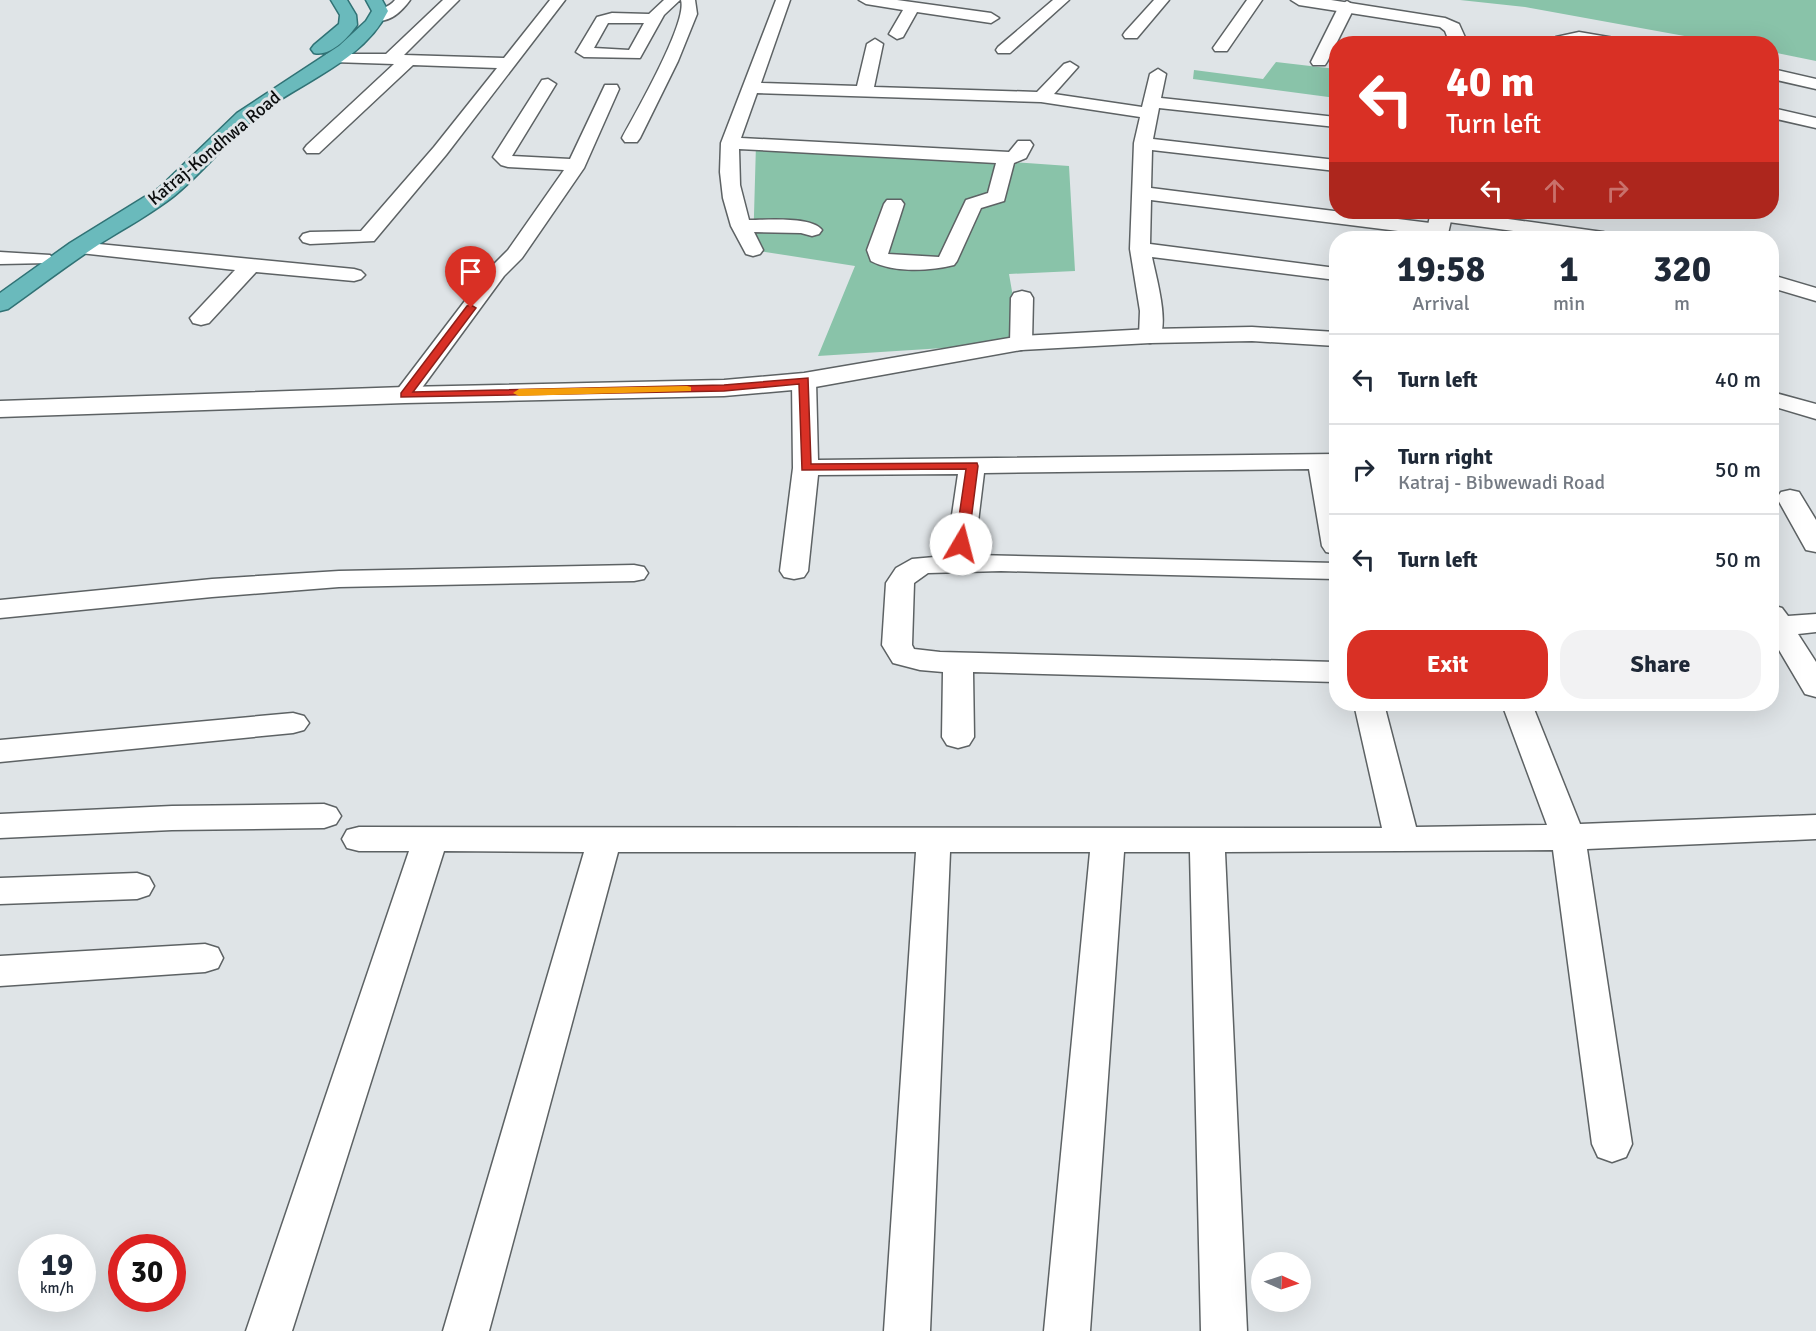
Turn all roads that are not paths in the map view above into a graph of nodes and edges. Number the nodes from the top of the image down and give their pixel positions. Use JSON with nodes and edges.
{"nodes":[{"id":1,"x":339,"y":0,"type":"edge"},
{"id":2,"x":403,"y":0,"type":"edge"},
{"id":3,"x":452,"y":0,"type":"edge"},
{"id":4,"x":558,"y":0,"type":"edge"},
{"id":5,"x":688,"y":0,"type":"edge"},
{"id":6,"x":783,"y":0,"type":"edge"},
{"id":7,"x":866,"y":0,"type":"edge"},
{"id":8,"x":1062,"y":0,"type":"edge"},
{"id":9,"x":1162,"y":0,"type":"edge"},
{"id":10,"x":1255,"y":0,"type":"edge"},
{"id":11,"x":1299,"y":0,"type":"edge"},
{"id":12,"x":619,"y":3,"type":"dead end"},
{"id":13,"x":660,"y":6,"type":"edge"},
{"id":14,"x":1347,"y":6,"type":"junction"},
{"id":15,"x":912,"y":7,"type":"junction"},
{"id":16,"x":377,"y":8,"type":"edge"},
{"id":17,"x":992,"y":18,"type":"dead end"},
{"id":18,"x":897,"y":34,"type":"dead end"},
{"id":19,"x":1131,"y":35,"type":"dead end"},
{"id":20,"x":1332,"y":36,"type":"edge"},
{"id":21,"x":1458,"y":36,"type":"edge"},
{"id":22,"x":1329,"y":43,"type":"edge"},
{"id":23,"x":875,"y":44,"type":"dead end"},
{"id":24,"x":1221,"y":48,"type":"dead end"},
{"id":25,"x":1004,"y":50,"type":"dead end"},
{"id":26,"x":333,"y":57,"type":"junction"},
{"id":27,"x":390,"y":59,"type":"junction"},
{"id":28,"x":408,"y":60,"type":"junction"},
{"id":29,"x":508,"y":63,"type":"junction"},
{"id":30,"x":1319,"y":63,"type":"dead end"},
{"id":31,"x":1070,"y":67,"type":"dead end"},
{"id":32,"x":1158,"y":74,"type":"dead end"},
{"id":33,"x":1779,"y":76,"type":"edge"},
{"id":34,"x":548,"y":84,"type":"dead end"},
{"id":35,"x":1816,"y":84,"type":"edge"},
{"id":36,"x":751,"y":87,"type":"junction"},
{"id":37,"x":611,"y":89,"type":"dead end"},
{"id":38,"x":865,"y":90,"type":"junction"},
{"id":39,"x":1041,"y":97,"type":"junction"},
{"id":40,"x":1151,"y":107,"type":"junction"},
{"id":41,"x":1779,"y":115,"type":"edge"},
{"id":42,"x":1329,"y":121,"type":"edge"},
{"id":43,"x":1816,"y":123,"type":"edge"},
{"id":44,"x":631,"y":138,"type":"dead end"},
{"id":45,"x":730,"y":143,"type":"junction"},
{"id":46,"x":1143,"y":143,"type":"junction"},
{"id":47,"x":1024,"y":145,"type":"dead end"},
{"id":48,"x":313,"y":149,"type":"dead end"},
{"id":49,"x":1006,"y":158,"type":"junction"},
{"id":50,"x":576,"y":165,"type":"junction"},
{"id":51,"x":1329,"y":165,"type":"edge"},
{"id":52,"x":1141,"y":193,"type":"junction"},
{"id":53,"x":894,"y":204,"type":"dead end"},
{"id":54,"x":1329,"y":213,"type":"edge"},
{"id":55,"x":1391,"y":219,"type":"edge"},
{"id":56,"x":1439,"y":224,"type":"edge"},
{"id":57,"x":741,"y":226,"type":"junction"},
{"id":58,"x":812,"y":230,"type":"dead end"},
{"id":59,"x":1521,"y":231,"type":"edge"},
{"id":60,"x":310,"y":238,"type":"dead end"},
{"id":61,"x":78,"y":248,"type":"junction"},
{"id":62,"x":1140,"y":249,"type":"junction"},
{"id":63,"x":753,"y":250,"type":"dead end"},
{"id":64,"x":0,"y":258,"type":"edge"},
{"id":65,"x":43,"y":259,"type":"junction"},
{"id":66,"x":251,"y":265,"type":"junction"},
{"id":67,"x":1329,"y":273,"type":"edge"},
{"id":68,"x":354,"y":275,"type":"dead end"},
{"id":69,"x":1779,"y":283,"type":"edge"},
{"id":70,"x":0,"y":290,"type":"edge"},
{"id":71,"x":1816,"y":295,"type":"edge"},
{"id":72,"x":1022,"y":298,"type":"dead end"},
{"id":73,"x":0,"y":304,"type":"edge"},
{"id":74,"x":201,"y":318,"type":"dead end"},
{"id":75,"x":1150,"y":336,"type":"junction"},
{"id":76,"x":1329,"y":339,"type":"edge"},
{"id":77,"x":1021,"y":343,"type":"junction"},
{"id":78,"x":804,"y":381,"type":"junction"},
{"id":79,"x":405,"y":395,"type":"junction"},
{"id":80,"x":1779,"y":401,"type":"edge"},
{"id":81,"x":0,"y":409,"type":"edge"},
{"id":82,"x":1816,"y":412,"type":"edge"},
{"id":83,"x":1328,"y":461,"type":"edge"},
{"id":84,"x":972,"y":466,"type":"junction"},
{"id":85,"x":806,"y":468,"type":"junction"},
{"id":86,"x":1790,"y":498,"type":"dead end"},
{"id":87,"x":1816,"y":544,"type":"edge"},
{"id":88,"x":959,"y":564,"type":"junction"},
{"id":89,"x":794,"y":571,"type":"dead end"},
{"id":90,"x":1329,"y":571,"type":"edge"},
{"id":91,"x":634,"y":573,"type":"dead end"},
{"id":92,"x":0,"y":609,"type":"edge"},
{"id":93,"x":1779,"y":622,"type":"edge"},
{"id":94,"x":1816,"y":623,"type":"edge"},
{"id":95,"x":1779,"y":630,"type":"edge"},
{"id":96,"x":958,"y":662,"type":"junction"},
{"id":97,"x":1329,"y":672,"type":"edge"},
{"id":98,"x":1816,"y":687,"type":"edge"},
{"id":99,"x":1371,"y":711,"type":"edge"},
{"id":100,"x":1520,"y":711,"type":"edge"},
{"id":101,"x":293,"y":723,"type":"dead end"},
{"id":102,"x":958,"y":737,"type":"dead end"},
{"id":103,"x":0,"y":751,"type":"edge"},
{"id":104,"x":324,"y":816,"type":"dead end"},
{"id":105,"x":0,"y":826,"type":"edge"},
{"id":106,"x":1816,"y":827,"type":"edge"},
{"id":107,"x":1568,"y":837,"type":"junction"},
{"id":108,"x":359,"y":839,"type":"dead end"},
{"id":109,"x":934,"y":840,"type":"junction"},
{"id":110,"x":1108,"y":840,"type":"junction"},
{"id":111,"x":1207,"y":840,"type":"junction"},
{"id":112,"x":1402,"y":840,"type":"junction"},
{"id":113,"x":430,"y":841,"type":"junction"},
{"id":114,"x":604,"y":841,"type":"junction"},
{"id":115,"x":137,"y":886,"type":"dead end"},
{"id":116,"x":0,"y":891,"type":"edge"},
{"id":117,"x":205,"y":958,"type":"dead end"},
{"id":118,"x":0,"y":971,"type":"edge"},
{"id":119,"x":1612,"y":1144,"type":"dead end"},
{"id":120,"x":269,"y":1331,"type":"edge"},
{"id":121,"x":466,"y":1331,"type":"edge"},
{"id":122,"x":907,"y":1331,"type":"edge"},
{"id":123,"x":1067,"y":1331,"type":"edge"},
{"id":124,"x":1224,"y":1331,"type":"edge"}],
"edges":[{"from":1,"to":65,"type":"highway","name":"Katraj-Kondhwa Road"},
{"from":2,"to":16,"type":"street"},
{"from":3,"to":27,"type":"street"},
{"from":4,"to":29,"type":"street"},
{"from":5,"to":44,"type":"street"},
{"from":6,"to":36,"type":"street"},
{"from":7,"to":15,"type":"street"},
{"from":8,"to":25,"type":"street"},
{"from":9,"to":19,"type":"street"},
{"from":10,"to":24,"type":"street"},
{"from":11,"to":14,"type":"street"},
{"from":12,"to":13,"type":"street"},
{"from":14,"to":20,"type":"street"},
{"from":14,"to":21,"type":"street"},
{"from":15,"to":17,"type":"street"},
{"from":15,"to":18,"type":"street"},
{"from":16,"to":26,"type":"highway","name":"Katraj-Kondhwa Road"},
{"from":22,"to":30,"type":"street"},
{"from":23,"to":38,"type":"street"},
{"from":26,"to":27,"type":"street"},
{"from":26,"to":61,"type":"highway","name":"Katraj-Kondhwa Road"},
{"from":27,"to":28,"type":"street"},
{"from":28,"to":29,"type":"street"},
{"from":28,"to":48,"type":"street"},
{"from":29,"to":60,"type":"street"},
{"from":31,"to":39,"type":"street"},
{"from":32,"to":40,"type":"street"},
{"from":33,"to":35,"type":"street"},
{"from":34,"to":50,"type":"street"},
{"from":36,"to":38,"type":"street"},
{"from":36,"to":45,"type":"street"},
{"from":37,"to":50,"type":"street"},
{"from":38,"to":39,"type":"street"},
{"from":39,"to":40,"type":"street"},
{"from":40,"to":42,"type":"street"},
{"from":40,"to":46,"type":"street"},
{"from":41,"to":43,"type":"street"},
{"from":45,"to":49,"type":"street"},
{"from":45,"to":57,"type":"street"},
{"from":46,"to":51,"type":"street"},
{"from":46,"to":52,"type":"street"},
{"from":47,"to":49,"type":"street"},
{"from":49,"to":53,"type":"street"},
{"from":50,"to":79,"type":"street"},
{"from":52,"to":54,"type":"street"},
{"from":52,"to":62,"type":"street"},
{"from":55,"to":56,"type":"street"},
{"from":56,"to":59,"type":"street"},
{"from":57,"to":58,"type":"street"},
{"from":57,"to":63,"type":"street"},
{"from":61,"to":66,"type":"street"},
{"from":61,"to":73,"type":"highway","name":"Katraj-Kondhwa Road"},
{"from":62,"to":67,"type":"street"},
{"from":62,"to":75,"type":"street"},
{"from":64,"to":65,"type":"street"},
{"from":65,"to":70,"type":"highway","name":"Katraj-Kondhwa Road"},
{"from":66,"to":68,"type":"street"},
{"from":66,"to":74,"type":"street"},
{"from":69,"to":71,"type":"street"},
{"from":72,"to":77,"type":"street"},
{"from":75,"to":76,"type":"street"},
{"from":75,"to":77,"type":"street"},
{"from":77,"to":78,"type":"street"},
{"from":78,"to":79,"type":"street"},
{"from":78,"to":85,"type":"street"},
{"from":79,"to":81,"type":"street"},
{"from":80,"to":82,"type":"street"},
{"from":83,"to":84,"type":"street"},
{"from":84,"to":85,"type":"street"},
{"from":84,"to":88,"type":"street"},
{"from":85,"to":89,"type":"street"},
{"from":86,"to":87,"type":"street"},
{"from":88,"to":90,"type":"street"},
{"from":88,"to":96,"type":"street"},
{"from":91,"to":92,"type":"street"},
{"from":93,"to":94,"type":"street"},
{"from":95,"to":98,"type":"street"},
{"from":96,"to":97,"type":"street"},
{"from":96,"to":102,"type":"street"},
{"from":99,"to":112,"type":"street"},
{"from":100,"to":107,"type":"street"},
{"from":101,"to":103,"type":"street"},
{"from":104,"to":105,"type":"street"},
{"from":106,"to":107,"type":"street"},
{"from":107,"to":112,"type":"street"},
{"from":107,"to":119,"type":"street"},
{"from":108,"to":113,"type":"street"},
{"from":109,"to":110,"type":"street"},
{"from":109,"to":114,"type":"street"},
{"from":109,"to":122,"type":"street"},
{"from":110,"to":111,"type":"street"},
{"from":110,"to":123,"type":"street"},
{"from":111,"to":112,"type":"street"},
{"from":111,"to":124,"type":"street"},
{"from":113,"to":114,"type":"street"},
{"from":113,"to":120,"type":"street"},
{"from":114,"to":121,"type":"street"},
{"from":115,"to":116,"type":"street"},
{"from":117,"to":118,"type":"street"}]}
